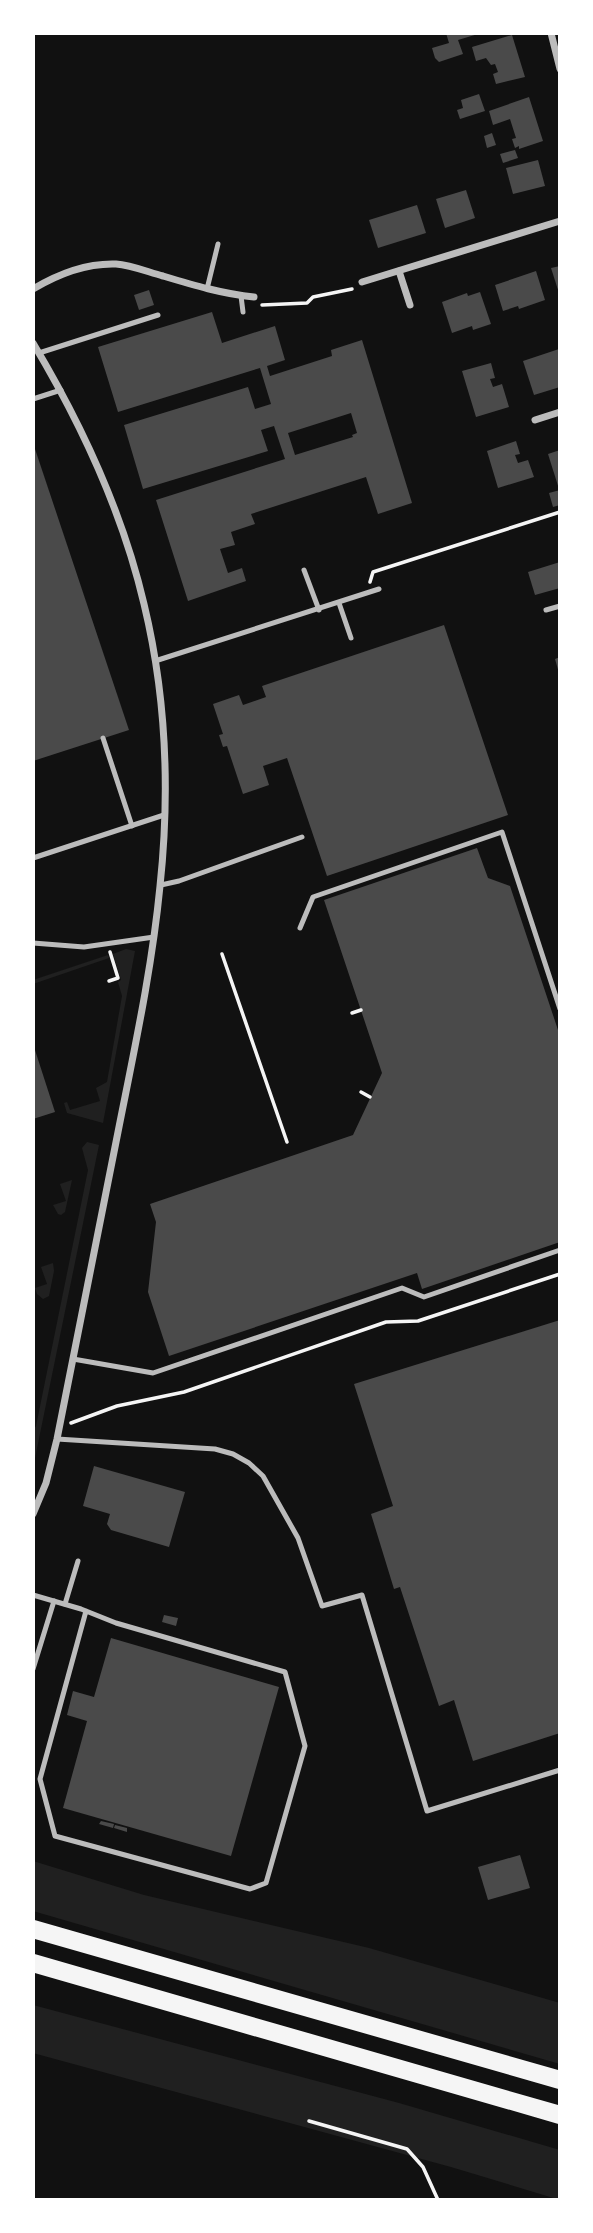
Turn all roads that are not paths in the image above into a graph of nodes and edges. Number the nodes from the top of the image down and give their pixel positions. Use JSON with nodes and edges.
{"nodes":[{"id":1,"x":551,"y":33,"type":"edge"},
{"id":2,"x":560,"y":69,"type":"edge"},
{"id":3,"x":560,"y":221,"type":"edge"},
{"id":4,"x":218,"y":244,"type":"dead end"},
{"id":5,"x":399,"y":271,"type":"junction"},
{"id":6,"x":362,"y":282,"type":"road end"},
{"id":7,"x":33,"y":289,"type":"edge"},
{"id":8,"x":206,"y":289,"type":"junction"},
{"id":9,"x":241,"y":296,"type":"junction"},
{"id":10,"x":254,"y":297,"type":"road end"},
{"id":11,"x":410,"y":305,"type":"dead end"},
{"id":12,"x":243,"y":312,"type":"dead end"},
{"id":13,"x":158,"y":315,"type":"dead end"},
{"id":14,"x":33,"y":344,"type":"edge"},
{"id":15,"x":39,"y":353,"type":"junction"},
{"id":16,"x":61,"y":390,"type":"junction"},
{"id":17,"x":33,"y":399,"type":"edge"},
{"id":18,"x":560,"y":412,"type":"edge"},
{"id":19,"x":536,"y":420,"type":"dead end"},
{"id":20,"x":304,"y":570,"type":"dead end"},
{"id":21,"x":379,"y":589,"type":"dead end"},
{"id":22,"x":339,"y":603,"type":"junction"},
{"id":23,"x":560,"y":606,"type":"edge"},
{"id":24,"x":319,"y":610,"type":"junction"},
{"id":25,"x":547,"y":610,"type":"dead end"},
{"id":26,"x":351,"y":638,"type":"dead end"},
{"id":27,"x":155,"y":661,"type":"junction"},
{"id":28,"x":103,"y":738,"type":"dead end"},
{"id":29,"x":164,"y":815,"type":"junction"},
{"id":30,"x":132,"y":826,"type":"junction"},
{"id":31,"x":302,"y":836,"type":"dead end"},
{"id":32,"x":33,"y":858,"type":"edge"},
{"id":33,"x":160,"y":885,"type":"junction"},
{"id":34,"x":300,"y":928,"type":"dead end"},
{"id":35,"x":153,"y":937,"type":"junction"},
{"id":36,"x":33,"y":943,"type":"edge"},
{"id":37,"x":560,"y":1009,"type":"edge"},
{"id":38,"x":560,"y":1250,"type":"edge"},
{"id":39,"x":73,"y":1359,"type":"junction"},
{"id":40,"x":57,"y":1439,"type":"junction"},
{"id":41,"x":33,"y":1514,"type":"edge"},
{"id":42,"x":78,"y":1561,"type":"dead end"},
{"id":43,"x":33,"y":1595,"type":"edge"},
{"id":44,"x":54,"y":1601,"type":"junction"},
{"id":45,"x":65,"y":1604,"type":"junction"},
{"id":46,"x":86,"y":1611,"type":"junction"},
{"id":47,"x":33,"y":1669,"type":"edge"},
{"id":48,"x":560,"y":1770,"type":"edge"},
{"id":49,"x":33,"y":1929,"type":"edge"},
{"id":50,"x":33,"y":1963,"type":"edge"},
{"id":51,"x":560,"y":2080,"type":"edge"},
{"id":52,"x":560,"y":2115,"type":"edge"}],
"edges":[{"from":1,"to":2,"type":"street"},
{"from":3,"to":5,"type":"street"},
{"from":4,"to":8,"type":"lane"},
{"from":5,"to":6,"type":"street"},
{"from":5,"to":11,"type":"street"},
{"from":7,"to":8,"type":"street"},
{"from":8,"to":9,"type":"street"},
{"from":9,"to":10,"type":"street"},
{"from":9,"to":12,"type":"lane"},
{"from":13,"to":15,"type":"lane"},
{"from":14,"to":15,"type":"street"},
{"from":15,"to":16,"type":"street"},
{"from":16,"to":17,"type":"lane"},
{"from":16,"to":27,"type":"street"},
{"from":18,"to":19,"type":"street"},
{"from":20,"to":24,"type":"lane"},
{"from":21,"to":22,"type":"lane"},
{"from":22,"to":24,"type":"lane"},
{"from":22,"to":26,"type":"lane"},
{"from":23,"to":25,"type":"lane"},
{"from":24,"to":27,"type":"lane"},
{"from":27,"to":29,"type":"street"},
{"from":28,"to":30,"type":"lane"},
{"from":29,"to":30,"type":"lane"},
{"from":29,"to":33,"type":"street"},
{"from":30,"to":32,"type":"lane"},
{"from":31,"to":33,"type":"lane"},
{"from":33,"to":35,"type":"street"},
{"from":34,"to":37,"type":"lane"},
{"from":35,"to":36,"type":"lane"},
{"from":35,"to":39,"type":"street"},
{"from":38,"to":39,"type":"lane"},
{"from":39,"to":40,"type":"street"},
{"from":40,"to":41,"type":"street"},
{"from":40,"to":48,"type":"lane"},
{"from":42,"to":45,"type":"lane"},
{"from":43,"to":44,"type":"lane"},
{"from":44,"to":45,"type":"lane"},
{"from":44,"to":47,"type":"lane"},
{"from":45,"to":46,"type":"lane"},
{"from":46,"to":46,"type":"lane"},
{"from":49,"to":51,"type":"highway"},
{"from":50,"to":52,"type":"highway"}]}
